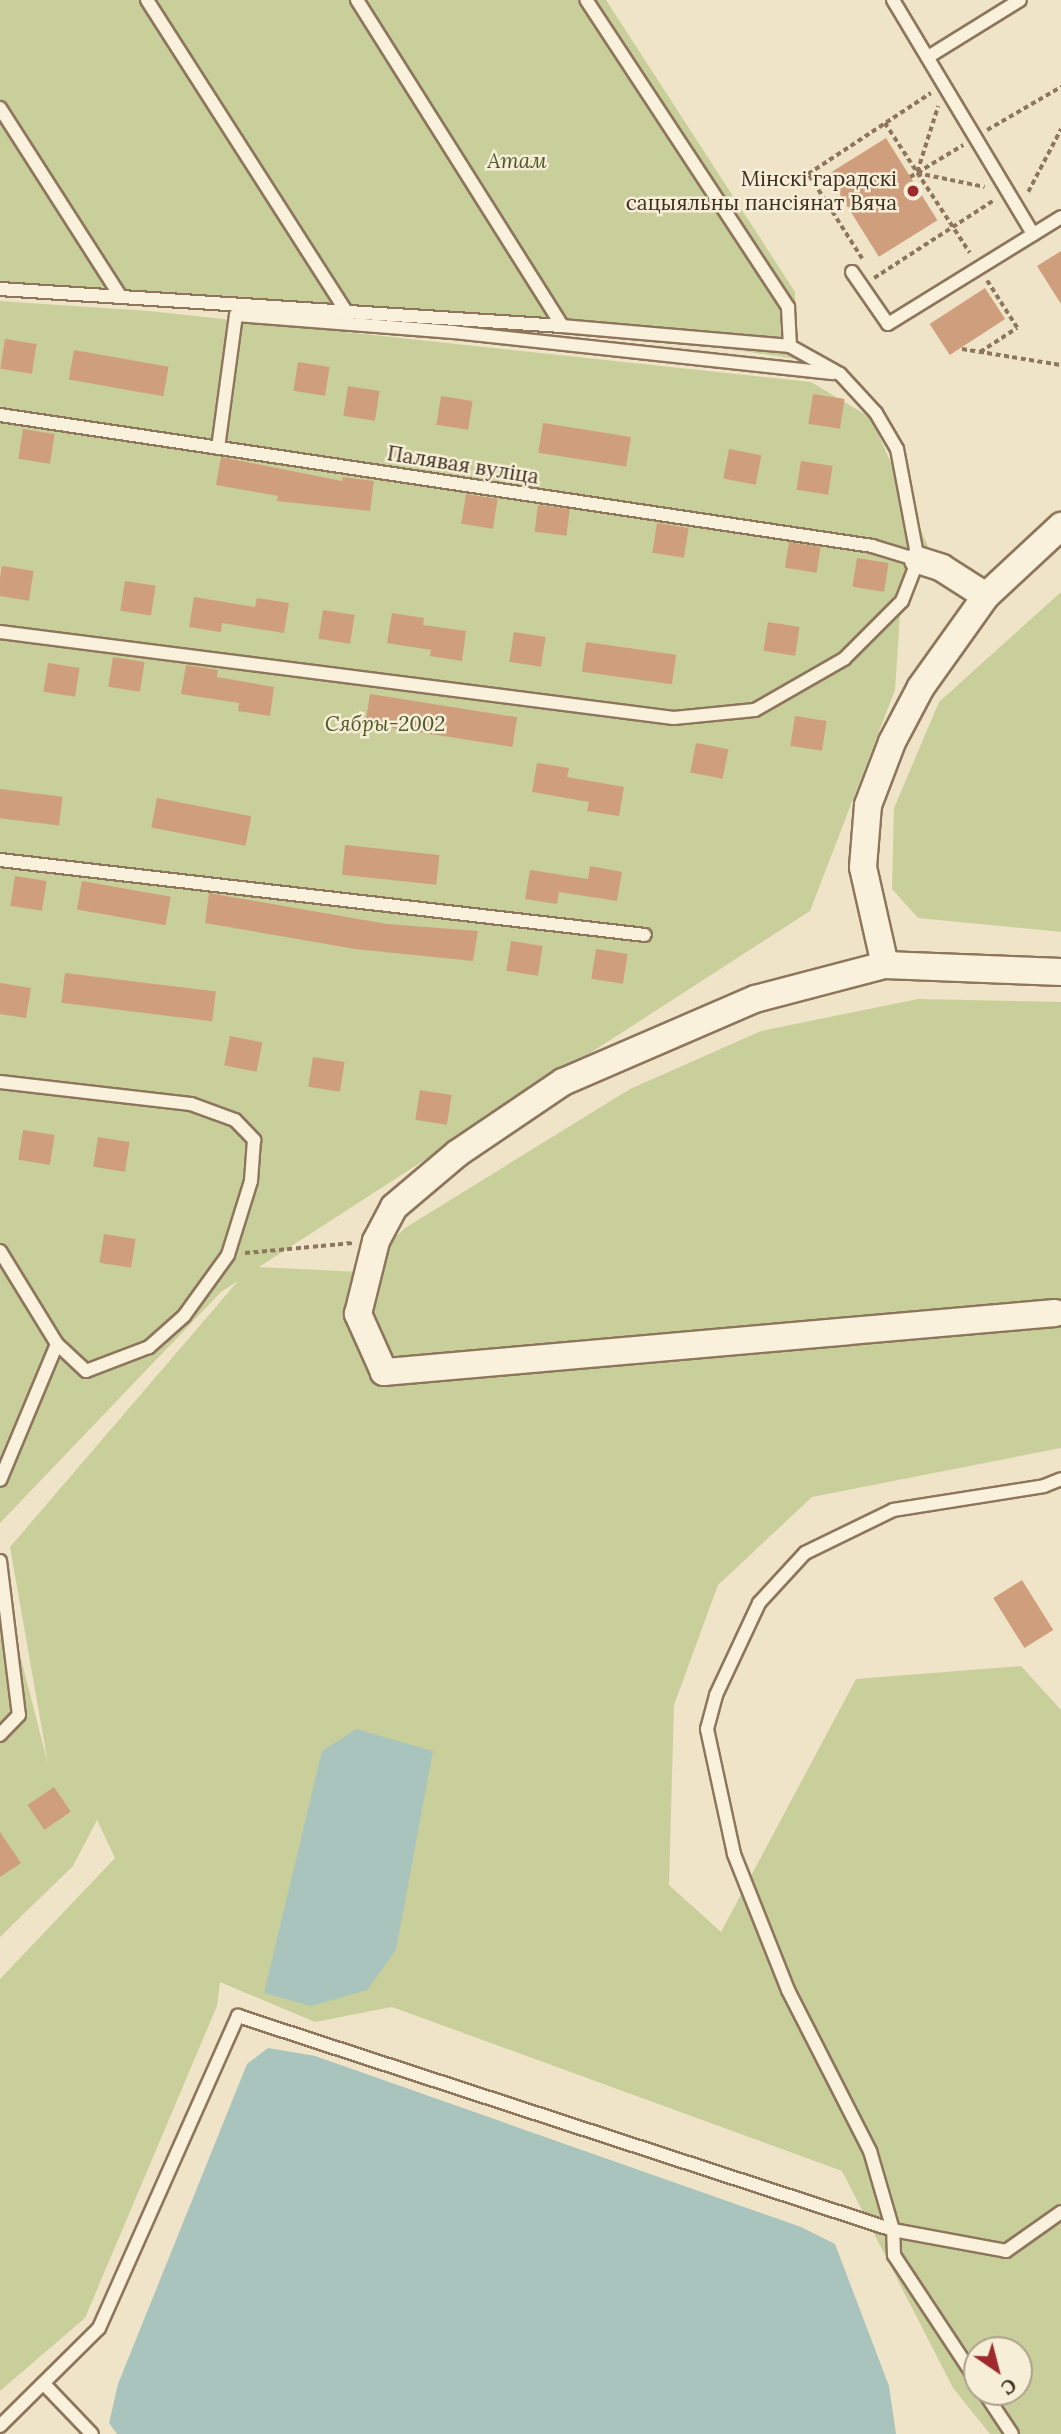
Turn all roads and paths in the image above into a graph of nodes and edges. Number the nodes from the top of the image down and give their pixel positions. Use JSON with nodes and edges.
{"nodes":[{"id":1,"x":147,"y":0,"type":"edge"},
{"id":2,"x":357,"y":0,"type":"edge"},
{"id":3,"x":586,"y":0,"type":"edge"},
{"id":4,"x":893,"y":0,"type":"edge"},
{"id":5,"x":1020,"y":0,"type":"edge"},
{"id":6,"x":928,"y":57,"type":"junction"},
{"id":7,"x":945,"y":84,"type":"junction"},
{"id":8,"x":1061,"y":87,"type":"edge"},
{"id":9,"x":0,"y":108,"type":"edge"},
{"id":10,"x":885,"y":122,"type":"junction"},
{"id":11,"x":1061,"y":129,"type":"edge"},
{"id":12,"x":976,"y":137,"type":"junction"},
{"id":13,"x":917,"y":173,"type":"junction"},
{"id":14,"x":910,"y":177,"type":"dead end"},
{"id":15,"x":1008,"y":191,"type":"junction"},
{"id":16,"x":1019,"y":210,"type":"junction"},
{"id":17,"x":1061,"y":217,"type":"edge"},
{"id":18,"x":953,"y":227,"type":"junction"},
{"id":19,"x":1033,"y":234,"type":"junction"},
{"id":20,"x":979,"y":268,"type":"junction"},
{"id":21,"x":852,"y":272,"type":"dead end"},
{"id":22,"x":874,"y":278,"type":"junction"},
{"id":23,"x":861,"y":286,"type":"junction"},
{"id":24,"x":0,"y":289,"type":"edge"},
{"id":25,"x":121,"y":298,"type":"junction"},
{"id":26,"x":346,"y":311,"type":"junction"},
{"id":27,"x":562,"y":326,"type":"junction"},
{"id":28,"x":790,"y":346,"type":"junction"},
{"id":29,"x":962,"y":349,"type":"dead end"},
{"id":30,"x":980,"y":352,"type":"junction"},
{"id":31,"x":1061,"y":365,"type":"edge"},
{"id":32,"x":840,"y":374,"type":"junction"},
{"id":33,"x":0,"y":415,"type":"edge"},
{"id":34,"x":218,"y":448,"type":"junction"},
{"id":35,"x":1061,"y":526,"type":"edge"},
{"id":36,"x":918,"y":561,"type":"junction"},
{"id":37,"x":986,"y":596,"type":"junction"},
{"id":38,"x":0,"y":632,"type":"edge"},
{"id":39,"x":0,"y":860,"type":"edge"},
{"id":40,"x":645,"y":935,"type":"dead end"},
{"id":41,"x":885,"y":964,"type":"junction"},
{"id":42,"x":1061,"y":972,"type":"edge"},
{"id":43,"x":0,"y":1082,"type":"edge"},
{"id":44,"x":376,"y":1241,"type":"junction"},
{"id":45,"x":0,"y":1251,"type":"edge"},
{"id":46,"x":229,"y":1255,"type":"junction"},
{"id":47,"x":1055,"y":1313,"type":"dead end"},
{"id":48,"x":57,"y":1344,"type":"junction"},
{"id":49,"x":1061,"y":1479,"type":"edge"},
{"id":50,"x":0,"y":1480,"type":"edge"},
{"id":51,"x":0,"y":1561,"type":"edge"},
{"id":52,"x":0,"y":1735,"type":"edge"},
{"id":53,"x":1061,"y":2212,"type":"edge"},
{"id":54,"x":892,"y":2230,"type":"junction"},
{"id":55,"x":963,"y":2360,"type":"edge"},
{"id":56,"x":44,"y":2384,"type":"junction"},
{"id":57,"x":993,"y":2406,"type":"edge"},
{"id":58,"x":0,"y":2426,"type":"edge"},
{"id":59,"x":92,"y":2434,"type":"edge"},
{"id":60,"x":1012,"y":2434,"type":"edge"}],
"edges":[{"from":1,"to":26,"type":"lane"},
{"from":2,"to":27,"type":"lane"},
{"from":3,"to":28,"type":"lane"},
{"from":4,"to":6,"type":"lane"},
{"from":5,"to":6,"type":"lane"},
{"from":6,"to":7,"type":"lane"},
{"from":7,"to":10,"type":"path"},
{"from":7,"to":12,"type":"lane"},
{"from":7,"to":13,"type":"path"},
{"from":8,"to":12,"type":"path"},
{"from":9,"to":25,"type":"lane"},
{"from":10,"to":13,"type":"path"},
{"from":10,"to":22,"type":"path"},
{"from":11,"to":16,"type":"path"},
{"from":12,"to":13,"type":"path"},
{"from":12,"to":15,"type":"lane"},
{"from":13,"to":14,"type":"path"},
{"from":13,"to":15,"type":"path"},
{"from":13,"to":18,"type":"path"},
{"from":15,"to":16,"type":"lane"},
{"from":15,"to":18,"type":"path"},
{"from":16,"to":19,"type":"lane"},
{"from":17,"to":19,"type":"lane"},
{"from":18,"to":20,"type":"path"},
{"from":18,"to":22,"type":"path"},
{"from":19,"to":20,"type":"lane"},
{"from":20,"to":23,"type":"lane"},
{"from":20,"to":30,"type":"path"},
{"from":21,"to":23,"type":"lane"},
{"from":22,"to":23,"type":"path"},
{"from":24,"to":25,"type":"lane"},
{"from":25,"to":26,"type":"lane"},
{"from":26,"to":27,"type":"lane"},
{"from":27,"to":28,"type":"lane"},
{"from":28,"to":32,"type":"lane"},
{"from":29,"to":30,"type":"path"},
{"from":30,"to":31,"type":"path"},
{"from":32,"to":34,"type":"lane"},
{"from":32,"to":36,"type":"lane"},
{"from":33,"to":34,"type":"lane","name":"Палявая вуліца"},
{"from":34,"to":36,"type":"lane","name":"Палявая вуліца"},
{"from":35,"to":37,"type":"street"},
{"from":36,"to":37,"type":"street"},
{"from":36,"to":38,"type":"lane"},
{"from":37,"to":41,"type":"street"},
{"from":39,"to":40,"type":"lane"},
{"from":41,"to":42,"type":"street"},
{"from":41,"to":44,"type":"street"},
{"from":43,"to":46,"type":"lane"},
{"from":44,"to":46,"type":"path"},
{"from":44,"to":47,"type":"street"},
{"from":45,"to":48,"type":"lane"},
{"from":46,"to":48,"type":"lane"},
{"from":48,"to":50,"type":"lane"},
{"from":49,"to":54,"type":"lane"},
{"from":51,"to":52,"type":"lane"},
{"from":53,"to":54,"type":"lane"},
{"from":54,"to":55,"type":"lane"},
{"from":54,"to":56,"type":"lane"},
{"from":56,"to":58,"type":"lane"},
{"from":56,"to":59,"type":"lane"},
{"from":57,"to":60,"type":"lane"}]}
